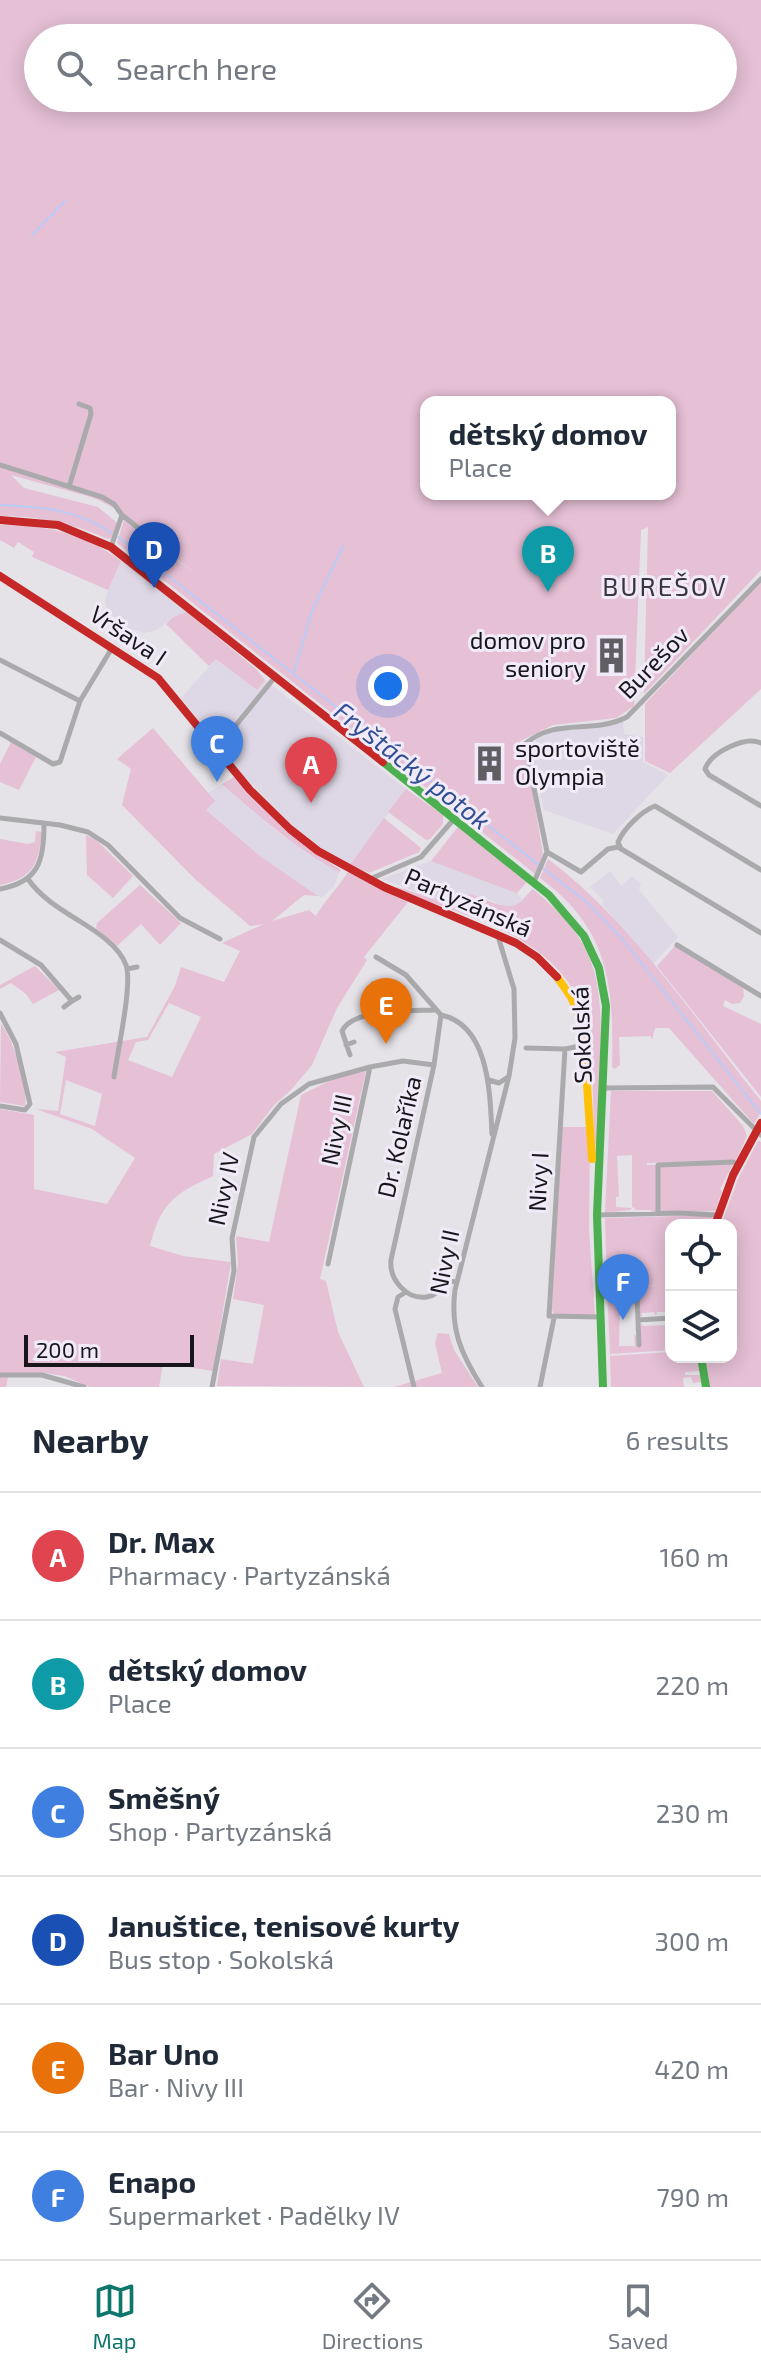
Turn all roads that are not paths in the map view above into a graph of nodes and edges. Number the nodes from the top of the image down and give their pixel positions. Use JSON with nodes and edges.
{"nodes":[{"id":1,"x":79,"y":404,"type":"dead end"},
{"id":2,"x":0,"y":465,"type":"edge"},
{"id":3,"x":69,"y":487,"type":"junction"},
{"id":4,"x":122,"y":515,"type":"junction"},
{"id":5,"x":0,"y":520,"type":"edge"},
{"id":6,"x":113,"y":543,"type":"junction"},
{"id":7,"x":174,"y":546,"type":"dead end"},
{"id":8,"x":0,"y":578,"type":"edge"},
{"id":9,"x":761,"y":579,"type":"edge"},
{"id":10,"x":112,"y":648,"type":"junction"},
{"id":11,"x":0,"y":660,"type":"edge"},
{"id":12,"x":275,"y":677,"type":"junction"},
{"id":13,"x":80,"y":701,"type":"junction"},
{"id":14,"x":0,"y":733,"type":"edge"},
{"id":15,"x":761,"y":743,"type":"edge"},
{"id":16,"x":218,"y":747,"type":"junction"},
{"id":17,"x":761,"y":806,"type":"edge"},
{"id":18,"x":0,"y":818,"type":"edge"},
{"id":19,"x":454,"y":819,"type":"junction"},
{"id":20,"x":44,"y":825,"type":"junction"},
{"id":21,"x":622,"y":849,"type":"junction"},
{"id":22,"x":546,"y":855,"type":"junction"},
{"id":23,"x":761,"y":870,"type":"edge"},
{"id":24,"x":536,"y":878,"type":"junction"},
{"id":25,"x":28,"y":879,"type":"junction"},
{"id":26,"x":369,"y":880,"type":"junction"},
{"id":27,"x":0,"y":889,"type":"edge"},
{"id":28,"x":496,"y":932,"type":"junction"},
{"id":29,"x":761,"y":933,"type":"edge"},
{"id":30,"x":220,"y":939,"type":"dead end"},
{"id":31,"x":0,"y":940,"type":"edge"},
{"id":32,"x":677,"y":945,"type":"dead end"},
{"id":33,"x":376,"y":957,"type":"dead end"},
{"id":34,"x":137,"y":967,"type":"dead end"},
{"id":35,"x":127,"y":969,"type":"junction"},
{"id":36,"x":373,"y":984,"type":"dead end"},
{"id":37,"x":761,"y":996,"type":"edge"},
{"id":38,"x":79,"y":997,"type":"dead end"},
{"id":39,"x":72,"y":1001,"type":"junction"},
{"id":40,"x":64,"y":1007,"type":"dead end"},
{"id":41,"x":405,"y":1012,"type":"junction"},
{"id":42,"x":439,"y":1012,"type":"junction"},
{"id":43,"x":0,"y":1014,"type":"edge"},
{"id":44,"x":354,"y":1042,"type":"dead end"},
{"id":45,"x":346,"y":1045,"type":"junction"},
{"id":46,"x":585,"y":1045,"type":"junction"},
{"id":47,"x":526,"y":1048,"type":"dead end"},
{"id":48,"x":565,"y":1049,"type":"junction"},
{"id":49,"x":350,"y":1055,"type":"dead end"},
{"id":50,"x":434,"y":1065,"type":"junction"},
{"id":51,"x":370,"y":1067,"type":"junction"},
{"id":52,"x":509,"y":1076,"type":"junction"},
{"id":53,"x":114,"y":1077,"type":"dead end"},
{"id":54,"x":489,"y":1079,"type":"junction"},
{"id":55,"x":604,"y":1088,"type":"junction"},
{"id":56,"x":0,"y":1106,"type":"edge"},
{"id":57,"x":759,"y":1129,"type":"edge"},
{"id":58,"x":492,"y":1139,"type":"junction"},
{"id":59,"x":592,"y":1159,"type":"dead end"},
{"id":60,"x":739,"y":1164,"type":"junction"},
{"id":61,"x":658,"y":1213,"type":"junction"},
{"id":62,"x":597,"y":1215,"type":"junction"},
{"id":63,"x":709,"y":1219,"type":"edge"},
{"id":64,"x":717,"y":1219,"type":"edge"},
{"id":65,"x":328,"y":1264,"type":"dead end"},
{"id":66,"x":457,"y":1282,"type":"junction"},
{"id":67,"x":407,"y":1292,"type":"junction"},
{"id":68,"x":637,"y":1295,"type":"dead end"},
{"id":69,"x":552,"y":1317,"type":"junction"},
{"id":70,"x":600,"y":1317,"type":"junction"},
{"id":71,"x":665,"y":1318,"type":"edge"},
{"id":72,"x":638,"y":1320,"type":"junction"},
{"id":73,"x":639,"y":1345,"type":"dead end"},
{"id":74,"x":702,"y":1363,"type":"edge"},
{"id":75,"x":0,"y":1375,"type":"edge"},
{"id":76,"x":15,"y":1377,"type":"junction"},
{"id":77,"x":13,"y":1387,"type":"edge"},
{"id":78,"x":84,"y":1387,"type":"edge"},
{"id":79,"x":212,"y":1387,"type":"edge"},
{"id":80,"x":414,"y":1387,"type":"edge"},
{"id":81,"x":482,"y":1387,"type":"edge"},
{"id":82,"x":540,"y":1387,"type":"edge"},
{"id":83,"x":603,"y":1387,"type":"edge"},
{"id":84,"x":706,"y":1387,"type":"edge"}],
"edges":[{"from":1,"to":3,"type":"street"},
{"from":2,"to":3,"type":"street"},
{"from":3,"to":4,"type":"street"},
{"from":4,"to":6,"type":"street"},
{"from":4,"to":7,"type":"street"},
{"from":5,"to":6,"type":"main road","name":"Sokolská"},
{"from":6,"to":12,"type":"main road","name":"Sokolská"},
{"from":8,"to":10,"type":"main road","name":"Vršava I"},
{"from":9,"to":22,"type":"street","name":"Burešov"},
{"from":10,"to":13,"type":"street"},
{"from":10,"to":16,"type":"main road","name":"Vršava I"},
{"from":11,"to":13,"type":"street"},
{"from":12,"to":16,"type":"street"},
{"from":12,"to":19,"type":"main road","name":"Sokolská"},
{"from":13,"to":14,"type":"street"},
{"from":15,"to":17,"type":"street"},
{"from":16,"to":26,"type":"main road","name":"Partyzánská"},
{"from":18,"to":20,"type":"street"},
{"from":19,"to":24,"type":"main road","name":"Sokolská"},
{"from":19,"to":26,"type":"street"},
{"from":20,"to":25,"type":"street"},
{"from":20,"to":30,"type":"street"},
{"from":21,"to":22,"type":"street"},
{"from":21,"to":23,"type":"street"},
{"from":21,"to":29,"type":"street"},
{"from":22,"to":24,"type":"street"},
{"from":24,"to":55,"type":"main road","name":"Sokolská"},
{"from":25,"to":27,"type":"street"},
{"from":25,"to":35,"type":"street"},
{"from":26,"to":28,"type":"main road","name":"Partyzánská"},
{"from":28,"to":46,"type":"main road","name":"Partyzánská"},
{"from":28,"to":52,"type":"street","name":"Nivy II"},
{"from":31,"to":39,"type":"street"},
{"from":32,"to":37,"type":"street"},
{"from":33,"to":42,"type":"street"},
{"from":34,"to":35,"type":"street"},
{"from":35,"to":53,"type":"street"},
{"from":36,"to":41,"type":"street"},
{"from":38,"to":39,"type":"street"},
{"from":39,"to":40,"type":"street"},
{"from":41,"to":42,"type":"street"},
{"from":41,"to":45,"type":"street"},
{"from":42,"to":50,"type":"street","name":"Dr. Kolaříka"},
{"from":42,"to":54,"type":"street","name":"Nivy II"},
{"from":43,"to":56,"type":"street"},
{"from":44,"to":45,"type":"street"},
{"from":45,"to":49,"type":"street"},
{"from":46,"to":48,"type":"street"},
{"from":46,"to":59,"type":"main road","name":"Partyzánská"},
{"from":47,"to":48,"type":"street"},
{"from":48,"to":69,"type":"street","name":"Nivy I"},
{"from":50,"to":51,"type":"street","name":"Nivy III"},
{"from":50,"to":67,"type":"street","name":"Dr. Kolaříka"},
{"from":51,"to":65,"type":"street","name":"Nivy III"},
{"from":51,"to":79,"type":"street","name":"Nivy IV"},
{"from":52,"to":54,"type":"street"},
{"from":52,"to":58,"type":"street","name":"Nivy II"},
{"from":54,"to":58,"type":"street","name":"Nivy II"},
{"from":55,"to":57,"type":"street"},
{"from":55,"to":62,"type":"main road","name":"Sokolská"},
{"from":57,"to":60,"type":"main road"},
{"from":58,"to":66,"type":"street","name":"Nivy II"},
{"from":60,"to":61,"type":"street"},
{"from":60,"to":64,"type":"main road"},
{"from":61,"to":62,"type":"street"},
{"from":61,"to":63,"type":"street"},
{"from":62,"to":70,"type":"main road","name":"Sokolská"},
{"from":66,"to":67,"type":"street"},
{"from":66,"to":81,"type":"street","name":"Nivy II"},
{"from":67,"to":80,"type":"street"},
{"from":68,"to":72,"type":"street"},
{"from":69,"to":70,"type":"street"},
{"from":69,"to":82,"type":"street","name":"Nivy I"},
{"from":70,"to":83,"type":"main road","name":"Sokolská"},
{"from":71,"to":72,"type":"street"},
{"from":72,"to":73,"type":"street"},
{"from":74,"to":84,"type":"main road"},
{"from":75,"to":76,"type":"street"},
{"from":76,"to":77,"type":"street"},
{"from":76,"to":78,"type":"street"}]}
